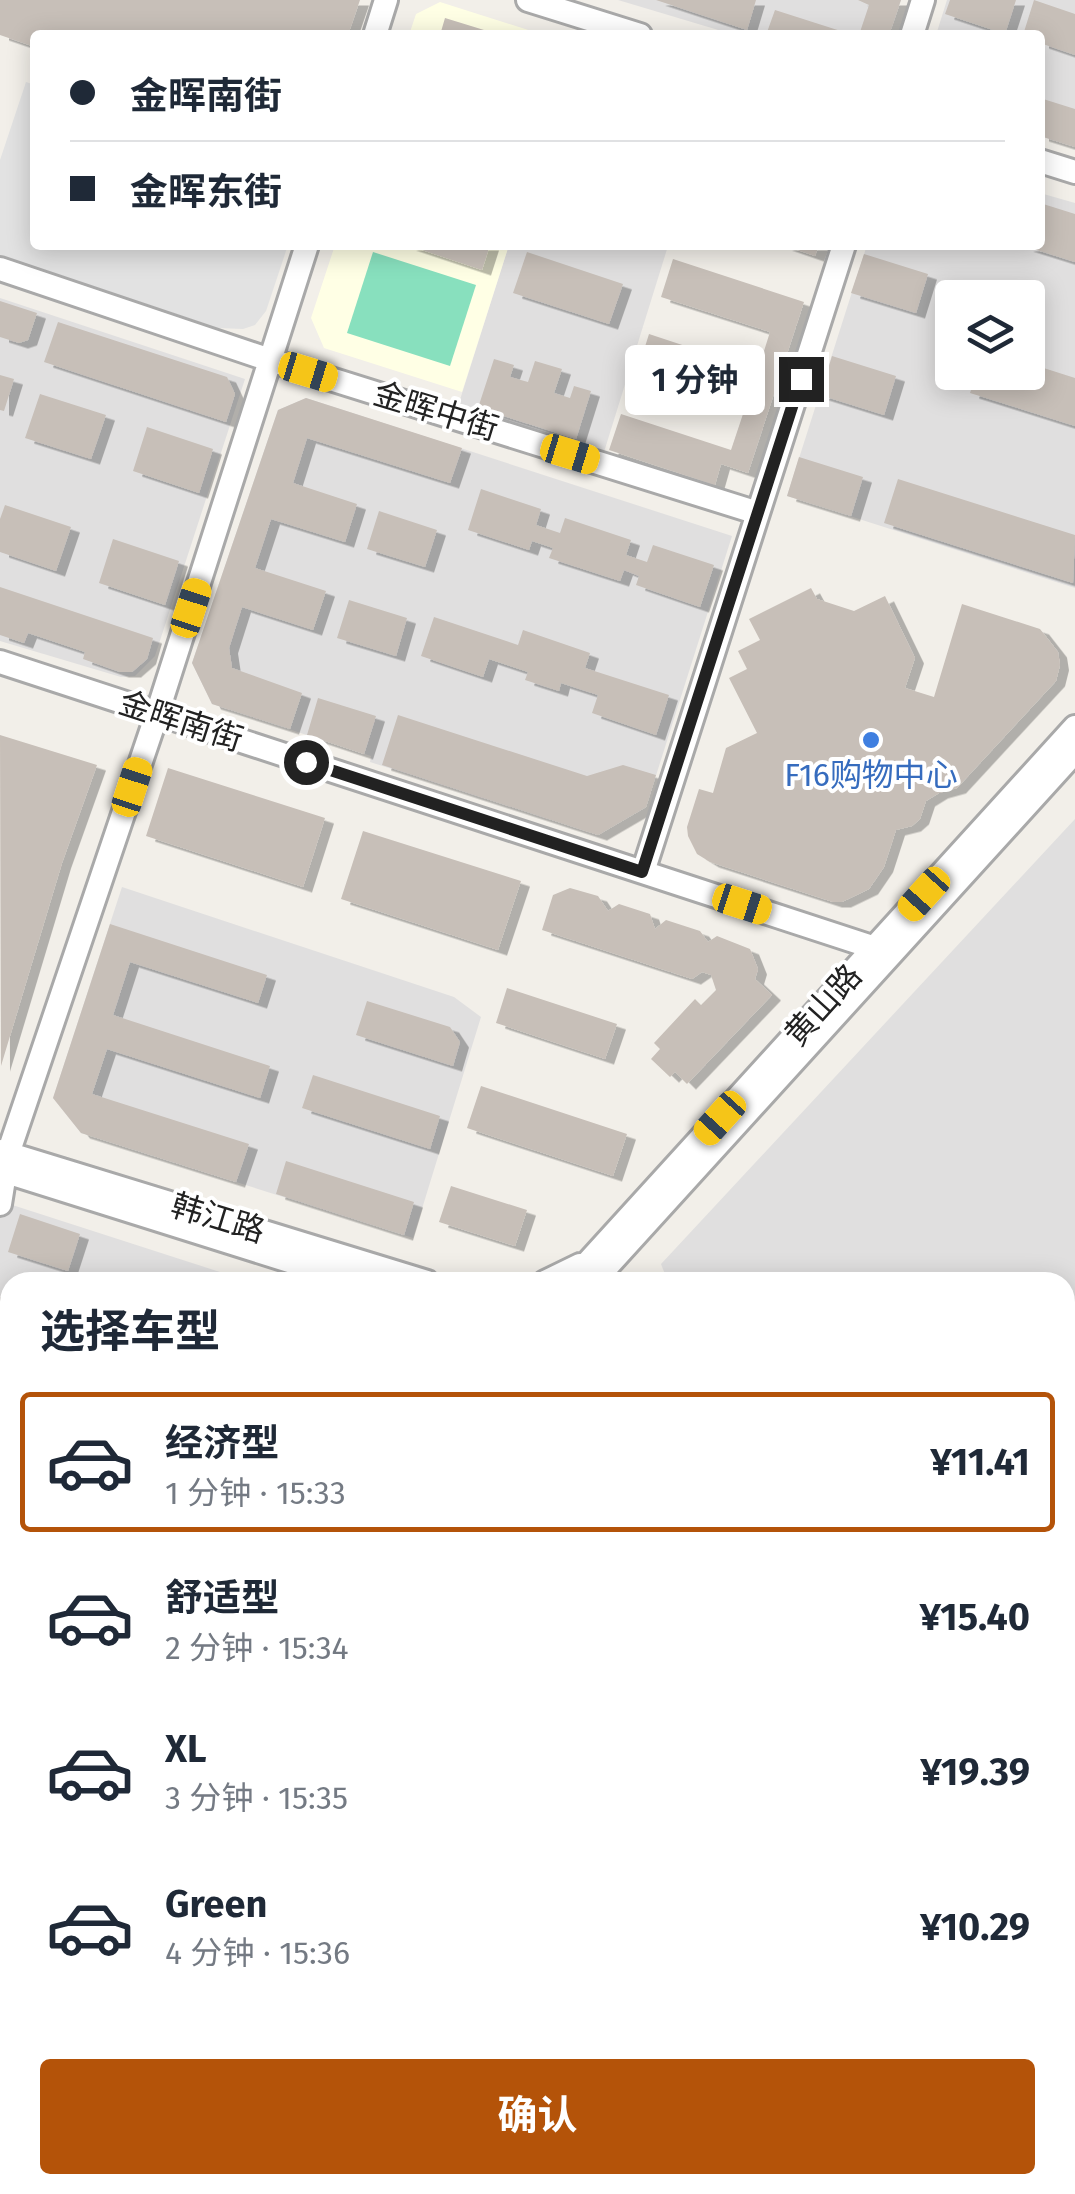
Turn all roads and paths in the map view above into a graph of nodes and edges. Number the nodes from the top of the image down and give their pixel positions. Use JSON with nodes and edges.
{"nodes":[{"id":1,"x":386,"y":0,"type":"edge"},
{"id":2,"x":528,"y":0,"type":"edge"},
{"id":3,"x":923,"y":0,"type":"edge"},
{"id":4,"x":377,"y":30,"type":"edge"},
{"id":5,"x":624,"y":30,"type":"edge"},
{"id":6,"x":914,"y":30,"type":"edge"},
{"id":7,"x":1045,"y":162,"type":"edge"},
{"id":8,"x":1075,"y":172,"type":"edge"},
{"id":9,"x":305,"y":250,"type":"edge"},
{"id":10,"x":842,"y":250,"type":"edge"},
{"id":11,"x":0,"y":270,"type":"edge"},
{"id":12,"x":270,"y":360,"type":"junction"},
{"id":13,"x":758,"y":513,"type":"junction"},
{"id":14,"x":0,"y":662,"type":"edge"},
{"id":15,"x":157,"y":714,"type":"junction"},
{"id":16,"x":1075,"y":727,"type":"edge"},
{"id":17,"x":1075,"y":752,"type":"edge"},
{"id":18,"x":642,"y":872,"type":"junction"},
{"id":19,"x":875,"y":948,"type":"junction"},
{"id":20,"x":3,"y":1162,"type":"edge"},
{"id":21,"x":0,"y":1204,"type":"edge"},
{"id":22,"x":606,"y":1267,"type":"edge"},
{"id":23,"x":327,"y":1272,"type":"edge"},
{"id":24,"x":392,"y":1272,"type":"edge"}],
"edges":[{"from":1,"to":4,"type":"street"},
{"from":2,"to":5,"type":"street"},
{"from":3,"to":6,"type":"street"},
{"from":7,"to":8,"type":"street"},
{"from":9,"to":12,"type":"street"},
{"from":10,"to":13,"type":"street"},
{"from":11,"to":12,"type":"street","name":"金晖中街"},
{"from":12,"to":13,"type":"street","name":"金晖中街"},
{"from":12,"to":15,"type":"street"},
{"from":13,"to":18,"type":"street"},
{"from":14,"to":15,"type":"street","name":"金晖南街"},
{"from":15,"to":18,"type":"street","name":"金晖南街"},
{"from":15,"to":20,"type":"street"},
{"from":16,"to":19,"type":"street","name":"黄山路"},
{"from":17,"to":22,"type":"street","name":"黄山路"},
{"from":18,"to":19,"type":"street","name":"金晖南街"},
{"from":19,"to":22,"type":"street","name":"黄山路"},
{"from":20,"to":21,"type":"street"},
{"from":20,"to":23,"type":"street","name":"韩江路"},
{"from":20,"to":24,"type":"street","name":"韩江路"}]}
